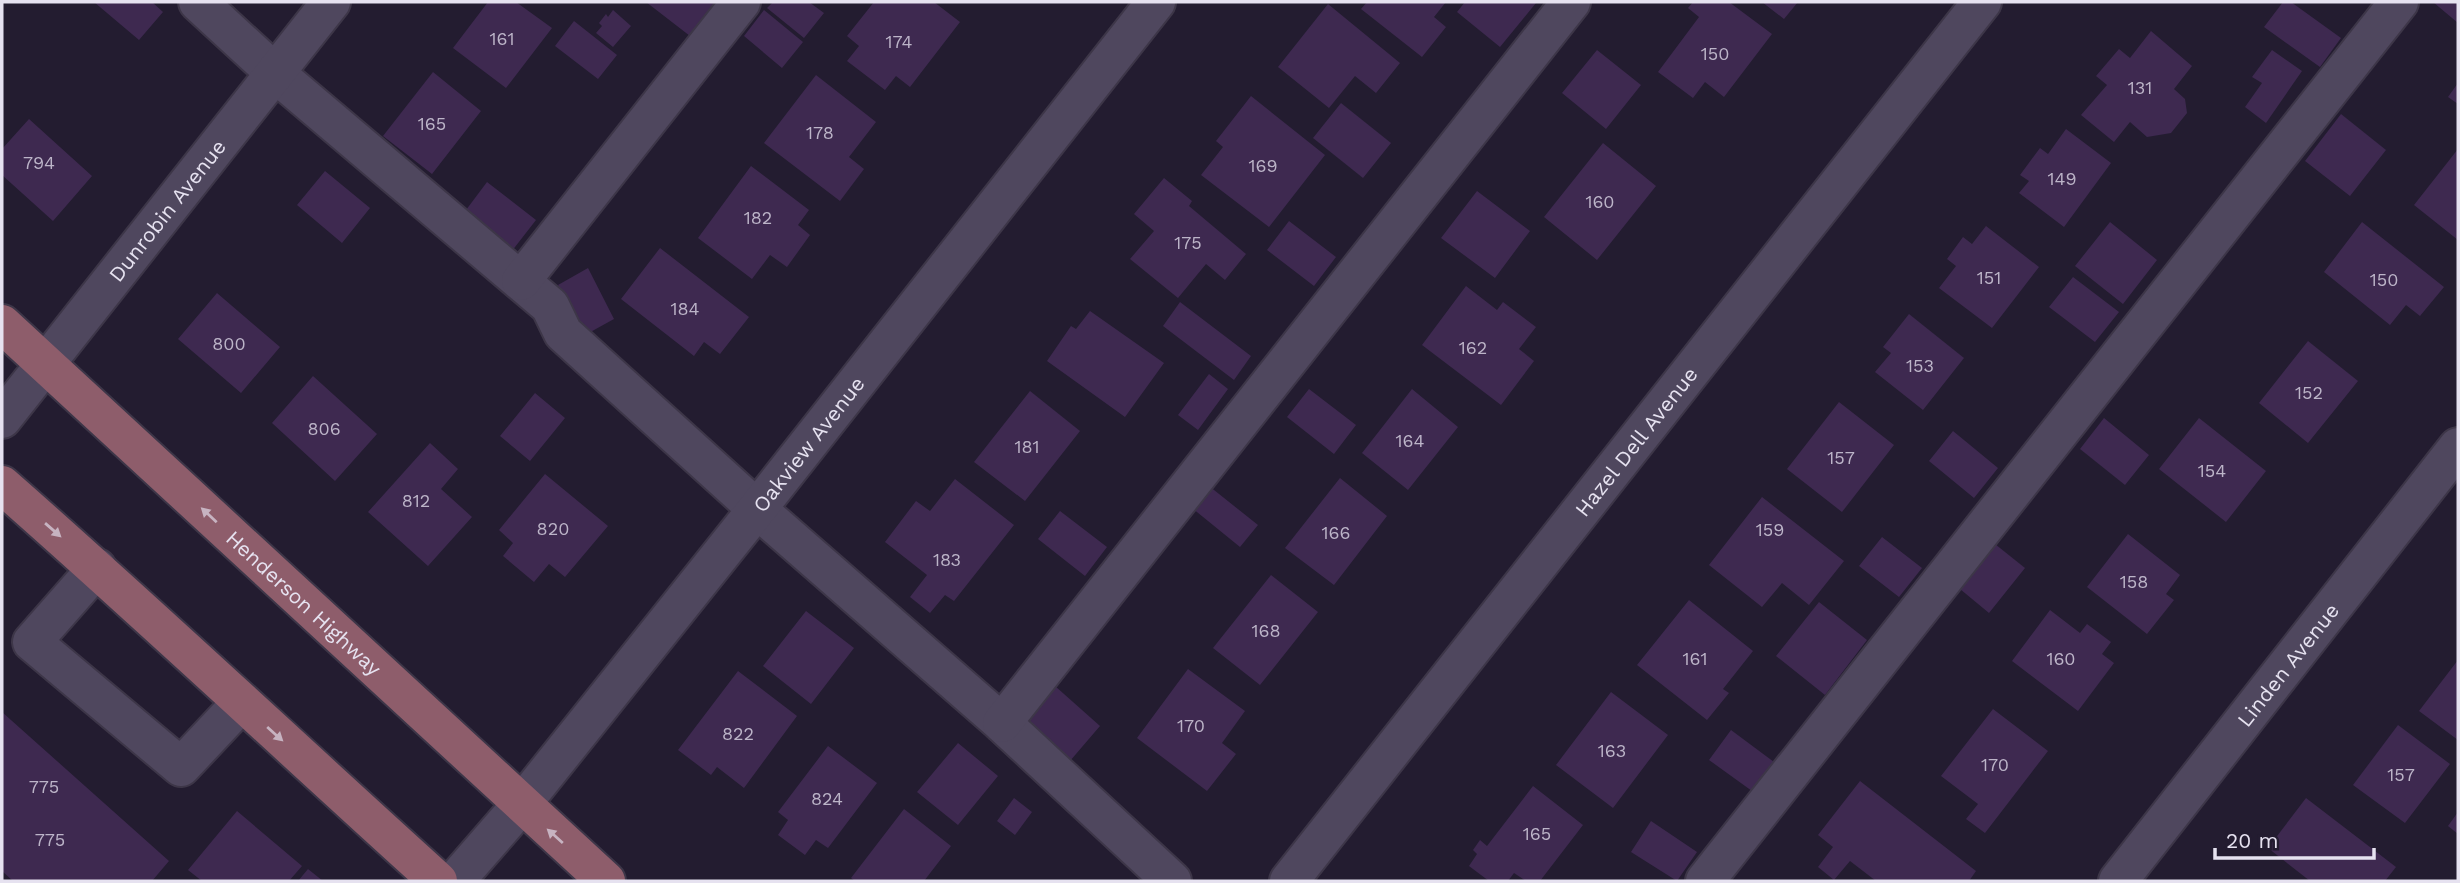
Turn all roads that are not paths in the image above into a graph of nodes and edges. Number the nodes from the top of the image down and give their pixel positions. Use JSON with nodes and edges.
{"nodes":[{"id":1,"x":198,"y":2,"type":"edge"},
{"id":2,"x":331,"y":2,"type":"edge"},
{"id":3,"x":741,"y":2,"type":"edge"},
{"id":4,"x":1156,"y":2,"type":"edge"},
{"id":5,"x":1571,"y":2,"type":"edge"},
{"id":6,"x":1982,"y":2,"type":"edge"},
{"id":7,"x":2399,"y":2,"type":"edge"},
{"id":8,"x":275,"y":73,"type":"junction"},
{"id":9,"x":521,"y":281,"type":"junction"},
{"id":10,"x":2,"y":324,"type":"edge"},
{"id":11,"x":45,"y":363,"type":"junction"},
{"id":12,"x":2,"y":419,"type":"edge"},
{"id":13,"x":2458,"y":447,"type":"edge"},
{"id":14,"x":2,"y":485,"type":"edge"},
{"id":15,"x":757,"y":509,"type":"junction"},
{"id":16,"x":97,"y":568,"type":"junction"},
{"id":17,"x":241,"y":703,"type":"junction"},
{"id":18,"x":1002,"y":723,"type":"junction"},
{"id":19,"x":521,"y":805,"type":"junction"},
{"id":20,"x":438,"y":881,"type":"edge"},
{"id":21,"x":455,"y":881,"type":"edge"},
{"id":22,"x":606,"y":881,"type":"edge"},
{"id":23,"x":1172,"y":881,"type":"edge"},
{"id":24,"x":1289,"y":881,"type":"edge"},
{"id":25,"x":1705,"y":881,"type":"edge"},
{"id":26,"x":2118,"y":881,"type":"edge"}],
"edges":[{"from":1,"to":8,"type":"street"},
{"from":2,"to":8,"type":"street","name":"Dunrobin Avenue"},
{"from":3,"to":9,"type":"street"},
{"from":4,"to":15,"type":"street","name":"Oakview Avenue"},
{"from":5,"to":18,"type":"street"},
{"from":6,"to":24,"type":"street","name":"Hazel Dell Avenue"},
{"from":7,"to":25,"type":"street"},
{"from":8,"to":9,"type":"street"},
{"from":8,"to":11,"type":"street","name":"Dunrobin Avenue"},
{"from":9,"to":15,"type":"street"},
{"from":10,"to":11,"type":"main road","name":"Henderson Highway"},
{"from":11,"to":12,"type":"street","name":"Dunrobin Avenue"},
{"from":19,"to":11,"type":"main road","name":"Henderson Highway","one_way":true},
{"from":13,"to":26,"type":"street","name":"Linden Avenue"},
{"from":14,"to":16,"type":"main road","one_way":true},
{"from":15,"to":18,"type":"street"},
{"from":15,"to":19,"type":"street","name":"Oakview Avenue"},
{"from":16,"to":17,"type":"main road"},
{"from":16,"to":17,"type":"street"},
{"from":17,"to":20,"type":"main road","one_way":true},
{"from":18,"to":23,"type":"street"},
{"from":19,"to":21,"type":"street","name":"Oakview Avenue"},
{"from":22,"to":19,"type":"main road","name":"Henderson Highway","one_way":true}]}
